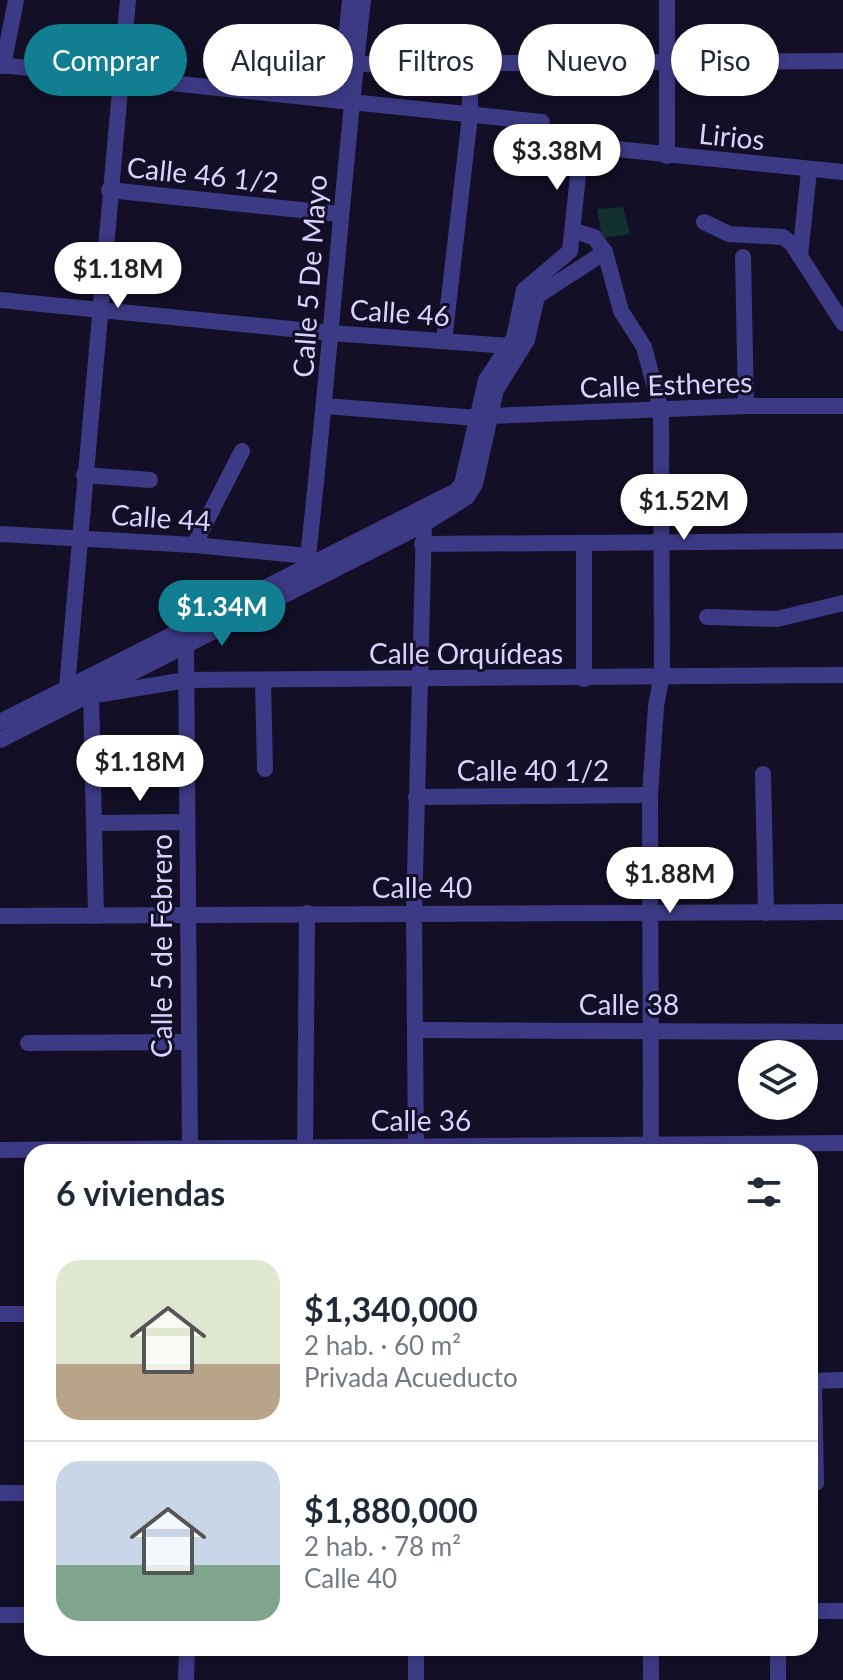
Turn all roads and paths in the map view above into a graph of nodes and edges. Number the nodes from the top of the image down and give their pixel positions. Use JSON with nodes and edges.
{"nodes":[{"id":1,"x":16,"y":0,"type":"edge"},
{"id":2,"x":128,"y":0,"type":"edge"},
{"id":3,"x":350,"y":0,"type":"edge"},
{"id":4,"x":363,"y":0,"type":"edge"},
{"id":5,"x":667,"y":0,"type":"edge"},
{"id":6,"x":126,"y":24,"type":"edge"},
{"id":7,"x":668,"y":61,"type":"junction"},
{"id":8,"x":843,"y":61,"type":"edge"},
{"id":9,"x":502,"y":63,"type":"edge"},
{"id":10,"x":356,"y":64,"type":"junction"},
{"id":11,"x":369,"y":64,"type":"edge"},
{"id":12,"x":2,"y":65,"type":"edge"},
{"id":13,"x":24,"y":68,"type":"edge"},
{"id":14,"x":187,"y":85,"type":"edge"},
{"id":15,"x":120,"y":96,"type":"edge"},
{"id":16,"x":470,"y":96,"type":"edge"},
{"id":17,"x":345,"y":101,"type":"junction"},
{"id":18,"x":470,"y":116,"type":"junction"},
{"id":19,"x":542,"y":122,"type":"dead end"},
{"id":20,"x":616,"y":149,"type":"dead end"},
{"id":21,"x":667,"y":156,"type":"junction"},
{"id":22,"x":580,"y":157,"type":"dead end"},
{"id":23,"x":809,"y":171,"type":"junction"},
{"id":24,"x":843,"y":172,"type":"edge"},
{"id":25,"x":109,"y":190,"type":"junction"},
{"id":26,"x":339,"y":214,"type":"junction"},
{"id":27,"x":704,"y":222,"type":"dead end"},
{"id":28,"x":574,"y":231,"type":"junction"},
{"id":29,"x":605,"y":252,"type":"junction"},
{"id":30,"x":800,"y":256,"type":"junction"},
{"id":31,"x":743,"y":257,"type":"dead end"},
{"id":32,"x":0,"y":300,"type":"edge"},
{"id":33,"x":98,"y":310,"type":"junction"},
{"id":34,"x":843,"y":323,"type":"edge"},
{"id":35,"x":331,"y":333,"type":"junction"},
{"id":36,"x":444,"y":341,"type":"junction"},
{"id":37,"x":509,"y":346,"type":"junction"},
{"id":38,"x":325,"y":406,"type":"junction"},
{"id":39,"x":746,"y":406,"type":"junction"},
{"id":40,"x":843,"y":406,"type":"edge"},
{"id":41,"x":661,"y":410,"type":"junction"},
{"id":42,"x":484,"y":417,"type":"junction"},
{"id":43,"x":242,"y":451,"type":"dead end"},
{"id":44,"x":84,"y":475,"type":"junction"},
{"id":45,"x":150,"y":480,"type":"dead end"},
{"id":46,"x":422,"y":518,"type":"junction"},
{"id":47,"x":0,"y":534,"type":"edge"},
{"id":48,"x":79,"y":538,"type":"junction"},
{"id":49,"x":843,"y":541,"type":"edge"},
{"id":50,"x":584,"y":543,"type":"junction"},
{"id":51,"x":664,"y":543,"type":"junction"},
{"id":52,"x":422,"y":544,"type":"junction"},
{"id":53,"x":194,"y":545,"type":"junction"},
{"id":54,"x":312,"y":559,"type":"junction"},
{"id":55,"x":843,"y":603,"type":"edge"},
{"id":56,"x":707,"y":617,"type":"dead end"},
{"id":57,"x":186,"y":644,"type":"junction"},
{"id":58,"x":138,"y":660,"type":"junction"},
{"id":59,"x":662,"y":675,"type":"junction"},
{"id":60,"x":843,"y":675,"type":"edge"},
{"id":61,"x":419,"y":679,"type":"junction"},
{"id":62,"x":584,"y":679,"type":"junction"},
{"id":63,"x":186,"y":680,"type":"junction"},
{"id":64,"x":263,"y":681,"type":"junction"},
{"id":65,"x":67,"y":687,"type":"junction"},
{"id":66,"x":91,"y":694,"type":"junction"},
{"id":67,"x":0,"y":722,"type":"edge"},
{"id":68,"x":0,"y":740,"type":"edge"},
{"id":69,"x":265,"y":769,"type":"dead end"},
{"id":70,"x":763,"y":774,"type":"dead end"},
{"id":71,"x":650,"y":795,"type":"junction"},
{"id":72,"x":416,"y":797,"type":"junction"},
{"id":73,"x":187,"y":822,"type":"junction"},
{"id":74,"x":94,"y":823,"type":"junction"},
{"id":75,"x":843,"y":912,"type":"edge"},
{"id":76,"x":307,"y":913,"type":"junction"},
{"id":77,"x":414,"y":913,"type":"junction"},
{"id":78,"x":766,"y":913,"type":"junction"},
{"id":79,"x":187,"y":914,"type":"junction"},
{"id":80,"x":650,"y":914,"type":"junction"},
{"id":81,"x":0,"y":916,"type":"edge"},
{"id":82,"x":96,"y":916,"type":"junction"},
{"id":83,"x":651,"y":1029,"type":"junction"},
{"id":84,"x":415,"y":1030,"type":"junction"},
{"id":85,"x":843,"y":1032,"type":"edge"},
{"id":86,"x":187,"y":1042,"type":"junction"},
{"id":87,"x":28,"y":1043,"type":"dead end"},
{"id":88,"x":843,"y":1143,"type":"edge"},
{"id":89,"x":190,"y":1144,"type":"edge"},
{"id":90,"x":305,"y":1144,"type":"edge"},
{"id":91,"x":416,"y":1144,"type":"edge"},
{"id":92,"x":651,"y":1144,"type":"edge"},
{"id":93,"x":805,"y":1144,"type":"edge"},
{"id":94,"x":0,"y":1150,"type":"edge"},
{"id":95,"x":24,"y":1150,"type":"edge"},
{"id":96,"x":0,"y":1314,"type":"edge"},
{"id":97,"x":24,"y":1314,"type":"edge"},
{"id":98,"x":843,"y":1380,"type":"edge"},
{"id":99,"x":818,"y":1381,"type":"edge"},
{"id":100,"x":0,"y":1493,"type":"edge"},
{"id":101,"x":24,"y":1493,"type":"edge"},
{"id":102,"x":818,"y":1611,"type":"edge"},
{"id":103,"x":843,"y":1611,"type":"edge"},
{"id":104,"x":0,"y":1615,"type":"edge"},
{"id":105,"x":24,"y":1615,"type":"edge"},
{"id":106,"x":187,"y":1656,"type":"edge"},
{"id":107,"x":416,"y":1656,"type":"edge"},
{"id":108,"x":651,"y":1656,"type":"edge"},
{"id":109,"x":778,"y":1656,"type":"edge"},
{"id":110,"x":186,"y":1680,"type":"edge"},
{"id":111,"x":416,"y":1680,"type":"edge"},
{"id":112,"x":651,"y":1680,"type":"edge"},
{"id":113,"x":778,"y":1680,"type":"edge"}],
"edges":[{"from":1,"to":12,"type":"street"},
{"from":2,"to":6,"type":"street"},
{"from":3,"to":17,"type":"street"},
{"from":4,"to":10,"type":"street","name":"Calle 5 De Mayo"},
{"from":5,"to":7,"type":"street"},
{"from":7,"to":8,"type":"street"},
{"from":7,"to":9,"type":"street"},
{"from":7,"to":21,"type":"street"},
{"from":10,"to":11,"type":"street"},
{"from":10,"to":17,"type":"street","name":"Calle 5 De Mayo"},
{"from":12,"to":13,"type":"street"},
{"from":14,"to":17,"type":"street"},
{"from":15,"to":25,"type":"street"},
{"from":16,"to":18,"type":"street"},
{"from":17,"to":18,"type":"street"},
{"from":17,"to":26,"type":"street","name":"Calle 5 De Mayo"},
{"from":18,"to":19,"type":"street"},
{"from":18,"to":36,"type":"street"},
{"from":20,"to":21,"type":"street","name":"Lirios"},
{"from":21,"to":23,"type":"street","name":"Lirios"},
{"from":22,"to":28,"type":"street"},
{"from":23,"to":24,"type":"street","name":"Lirios"},
{"from":23,"to":30,"type":"street"},
{"from":25,"to":26,"type":"street","name":"Calle 46 1/2"},
{"from":25,"to":33,"type":"street"},
{"from":26,"to":35,"type":"street","name":"Calle 5 De Mayo"},
{"from":27,"to":30,"type":"street"},
{"from":28,"to":29,"type":"street"},
{"from":28,"to":37,"type":"street"},
{"from":29,"to":41,"type":"street"},
{"from":29,"to":42,"type":"street"},
{"from":30,"to":34,"type":"street"},
{"from":31,"to":39,"type":"street"},
{"from":32,"to":33,"type":"street","name":"Calle 46"},
{"from":33,"to":35,"type":"street","name":"Calle 46"},
{"from":33,"to":44,"type":"street"},
{"from":35,"to":36,"type":"street","name":"Calle 46"},
{"from":35,"to":38,"type":"street","name":"Calle 5 De Mayo"},
{"from":36,"to":37,"type":"street","name":"Calle 46"},
{"from":37,"to":42,"type":"street"},
{"from":38,"to":42,"type":"street","name":"Calle Estheres"},
{"from":38,"to":54,"type":"street","name":"Calle 5 De Mayo"},
{"from":39,"to":40,"type":"street","name":"Calle Estheres"},
{"from":39,"to":41,"type":"street","name":"Calle Estheres"},
{"from":41,"to":42,"type":"street","name":"Calle Estheres"},
{"from":41,"to":51,"type":"street"},
{"from":42,"to":46,"type":"street"},
{"from":43,"to":53,"type":"street"},
{"from":44,"to":45,"type":"street"},
{"from":44,"to":48,"type":"street"},
{"from":46,"to":52,"type":"street"},
{"from":46,"to":54,"type":"street"},
{"from":46,"to":57,"type":"street"},
{"from":47,"to":48,"type":"street","name":"Calle 44"},
{"from":48,"to":53,"type":"street","name":"Calle 44"},
{"from":48,"to":65,"type":"street"},
{"from":49,"to":51,"type":"street"},
{"from":50,"to":51,"type":"street"},
{"from":50,"to":52,"type":"street"},
{"from":50,"to":62,"type":"street"},
{"from":51,"to":59,"type":"street"},
{"from":52,"to":61,"type":"street"},
{"from":53,"to":54,"type":"street","name":"Calle 44"},
{"from":54,"to":58,"type":"street"},
{"from":55,"to":56,"type":"street"},
{"from":57,"to":58,"type":"street"},
{"from":57,"to":63,"type":"street","name":"Calle 5 de Febrero"},
{"from":58,"to":65,"type":"street"},
{"from":58,"to":66,"type":"street"},
{"from":59,"to":60,"type":"street","name":"Calle Orquídeas"},
{"from":59,"to":62,"type":"street","name":"Calle Orquídeas"},
{"from":59,"to":71,"type":"street"},
{"from":61,"to":62,"type":"street","name":"Calle Orquídeas"},
{"from":61,"to":64,"type":"street","name":"Calle Orquídeas"},
{"from":61,"to":72,"type":"street"},
{"from":63,"to":64,"type":"street","name":"Calle Orquídeas"},
{"from":63,"to":66,"type":"street","name":"Calle Orquídeas"},
{"from":63,"to":73,"type":"street","name":"Calle 5 de Febrero"},
{"from":64,"to":69,"type":"street"},
{"from":65,"to":67,"type":"street"},
{"from":66,"to":68,"type":"street"},
{"from":66,"to":74,"type":"street"},
{"from":70,"to":78,"type":"street"},
{"from":71,"to":72,"type":"street","name":"Calle 40 1/2"},
{"from":71,"to":80,"type":"street"},
{"from":72,"to":77,"type":"street"},
{"from":73,"to":74,"type":"street"},
{"from":73,"to":79,"type":"street","name":"Calle 5 de Febrero"},
{"from":74,"to":82,"type":"street"},
{"from":75,"to":78,"type":"street","name":"Calle 40"},
{"from":76,"to":77,"type":"street","name":"Calle 40"},
{"from":76,"to":79,"type":"street","name":"Calle 40"},
{"from":76,"to":90,"type":"street"},
{"from":77,"to":80,"type":"street","name":"Calle 40"},
{"from":77,"to":84,"type":"street"},
{"from":78,"to":80,"type":"street","name":"Calle 40"},
{"from":79,"to":82,"type":"street","name":"Calle 40"},
{"from":79,"to":86,"type":"street","name":"Calle 5 de Febrero"},
{"from":80,"to":83,"type":"street"},
{"from":81,"to":82,"type":"street","name":"Calle 40"},
{"from":83,"to":84,"type":"street","name":"Calle 38"},
{"from":83,"to":85,"type":"street","name":"Calle 38"},
{"from":83,"to":92,"type":"street"},
{"from":84,"to":91,"type":"street"},
{"from":86,"to":87,"type":"street"},
{"from":86,"to":89,"type":"street","name":"Calle 5 de Febrero"},
{"from":88,"to":93,"type":"street","name":"Calle 36"},
{"from":94,"to":95,"type":"street","name":"Calle 36"},
{"from":96,"to":97,"type":"street"},
{"from":98,"to":99,"type":"street"},
{"from":100,"to":101,"type":"street"},
{"from":102,"to":103,"type":"street"},
{"from":104,"to":105,"type":"street"},
{"from":106,"to":110,"type":"street"},
{"from":107,"to":111,"type":"street"},
{"from":108,"to":112,"type":"street"},
{"from":109,"to":113,"type":"street"}]}
